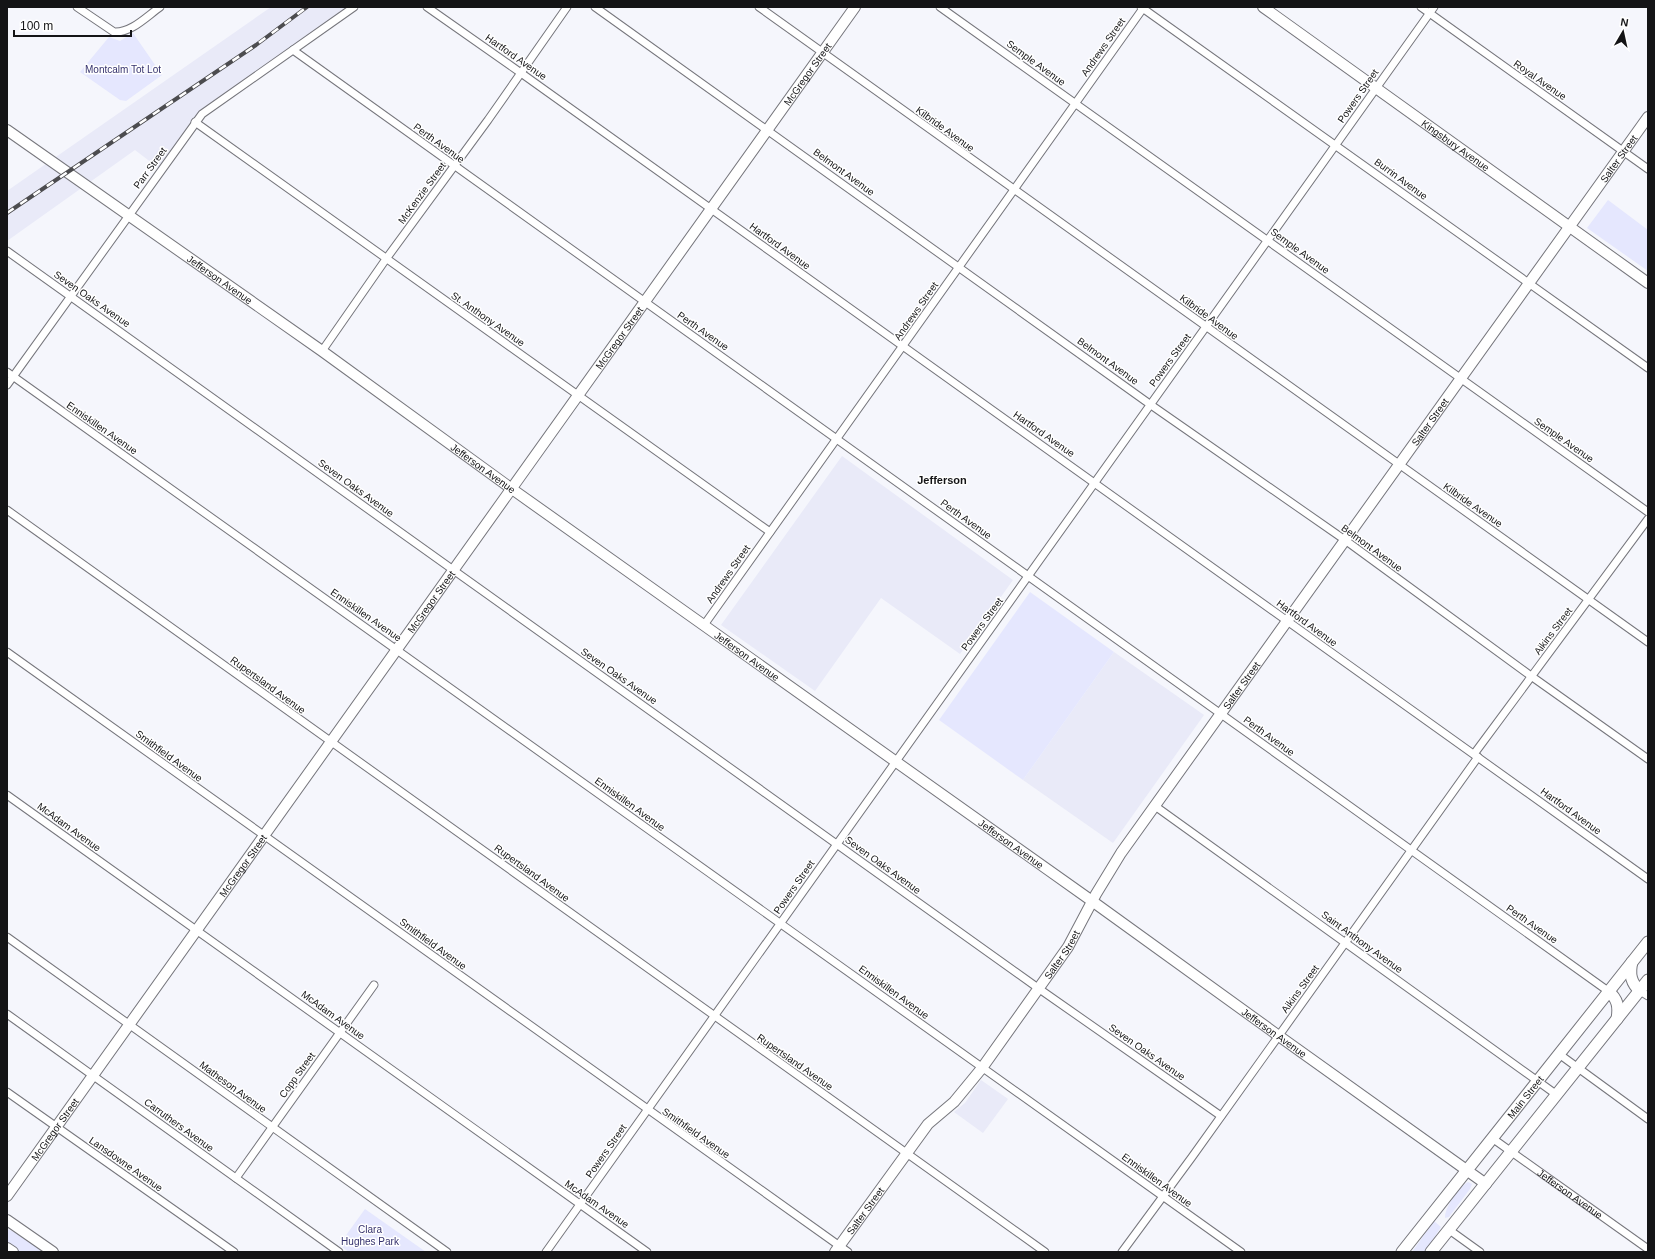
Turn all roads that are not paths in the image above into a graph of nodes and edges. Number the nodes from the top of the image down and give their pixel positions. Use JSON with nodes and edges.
{"nodes":[{"id":1,"x":77,"y":7,"type":"edge"},
{"id":2,"x":160,"y":7,"type":"edge"},
{"id":3,"x":354,"y":7,"type":"edge"},
{"id":4,"x":427,"y":7,"type":"edge"},
{"id":5,"x":568,"y":7,"type":"edge"},
{"id":6,"x":595,"y":7,"type":"edge"},
{"id":7,"x":759,"y":7,"type":"edge"},
{"id":8,"x":855,"y":7,"type":"edge"},
{"id":9,"x":940,"y":7,"type":"edge"},
{"id":10,"x":1143,"y":7,"type":"edge"},
{"id":11,"x":1263,"y":7,"type":"edge"},
{"id":12,"x":1421,"y":7,"type":"edge"},
{"id":13,"x":1432,"y":10,"type":"edge"},
{"id":14,"x":293,"y":50,"type":"junction"},
{"id":15,"x":822,"y":53,"type":"junction"},
{"id":16,"x":521,"y":73,"type":"junction"},
{"id":17,"x":1376,"y":88,"type":"junction"},
{"id":18,"x":1076,"y":104,"type":"junction"},
{"id":19,"x":1648,"y":117,"type":"edge"},
{"id":20,"x":195,"y":122,"type":"junction"},
{"id":21,"x":767,"y":129,"type":"junction"},
{"id":22,"x":7,"y":130,"type":"edge"},
{"id":23,"x":1336,"y":145,"type":"junction"},
{"id":24,"x":1624,"y":151,"type":"junction"},
{"id":25,"x":454,"y":166,"type":"junction"},
{"id":26,"x":1648,"y":169,"type":"edge"},
{"id":27,"x":1014,"y":190,"type":"junction"},
{"id":28,"x":710,"y":209,"type":"junction"},
{"id":29,"x":128,"y":215,"type":"junction"},
{"id":30,"x":1570,"y":227,"type":"junction"},
{"id":31,"x":1268,"y":240,"type":"junction"},
{"id":32,"x":7,"y":251,"type":"edge"},
{"id":33,"x":386,"y":259,"type":"junction"},
{"id":34,"x":960,"y":267,"type":"junction"},
{"id":35,"x":1529,"y":283,"type":"junction"},
{"id":36,"x":1648,"y":283,"type":"edge"},
{"id":37,"x":71,"y":296,"type":"junction"},
{"id":38,"x":644,"y":302,"type":"junction"},
{"id":39,"x":1206,"y":327,"type":"junction"},
{"id":40,"x":903,"y":347,"type":"junction"},
{"id":41,"x":322,"y":351,"type":"junction"},
{"id":42,"x":1648,"y":368,"type":"edge"},
{"id":43,"x":10,"y":374,"type":"edge"},
{"id":44,"x":1461,"y":379,"type":"junction"},
{"id":45,"x":7,"y":385,"type":"edge"},
{"id":46,"x":578,"y":395,"type":"junction"},
{"id":47,"x":1151,"y":404,"type":"junction"},
{"id":48,"x":837,"y":439,"type":"junction"},
{"id":49,"x":1399,"y":465,"type":"junction"},
{"id":50,"x":1095,"y":482,"type":"junction"},
{"id":51,"x":512,"y":489,"type":"junction"},
{"id":52,"x":7,"y":510,"type":"edge"},
{"id":53,"x":1648,"y":512,"type":"edge"},
{"id":54,"x":1648,"y":519,"type":"edge"},
{"id":55,"x":770,"y":532,"type":"junction"},
{"id":56,"x":1345,"y":540,"type":"junction"},
{"id":57,"x":453,"y":570,"type":"junction"},
{"id":58,"x":1028,"y":576,"type":"junction"},
{"id":59,"x":1589,"y":600,"type":"junction"},
{"id":60,"x":1287,"y":621,"type":"junction"},
{"id":61,"x":704,"y":625,"type":"junction"},
{"id":62,"x":1648,"y":642,"type":"edge"},
{"id":63,"x":397,"y":650,"type":"junction"},
{"id":64,"x":7,"y":652,"type":"edge"},
{"id":65,"x":1531,"y":676,"type":"junction"},
{"id":66,"x":1220,"y":714,"type":"junction"},
{"id":67,"x":330,"y":741,"type":"junction"},
{"id":68,"x":1476,"y":756,"type":"junction"},
{"id":69,"x":1648,"y":758,"type":"edge"},
{"id":70,"x":895,"y":763,"type":"junction"},
{"id":71,"x":7,"y":795,"type":"edge"},
{"id":72,"x":1155,"y":806,"type":"junction"},
{"id":73,"x":264,"y":836,"type":"junction"},
{"id":74,"x":837,"y":844,"type":"junction"},
{"id":75,"x":1411,"y":850,"type":"junction"},
{"id":76,"x":1648,"y":879,"type":"edge"},
{"id":77,"x":1092,"y":901,"type":"junction"},
{"id":78,"x":780,"y":924,"type":"junction"},
{"id":79,"x":197,"y":930,"type":"junction"},
{"id":80,"x":7,"y":937,"type":"edge"},
{"id":81,"x":1648,"y":942,"type":"edge"},
{"id":82,"x":1346,"y":943,"type":"junction"},
{"id":83,"x":1632,"y":962,"type":"junction"},
{"id":84,"x":1648,"y":980,"type":"edge"},
{"id":85,"x":374,"y":985,"type":"dead end"},
{"id":86,"x":1038,"y":988,"type":"junction"},
{"id":87,"x":1608,"y":991,"type":"junction"},
{"id":88,"x":1644,"y":994,"type":"edge"},
{"id":89,"x":7,"y":1014,"type":"edge"},
{"id":90,"x":714,"y":1016,"type":"junction"},
{"id":91,"x":1617,"y":1019,"type":"junction"},
{"id":92,"x":130,"y":1026,"type":"junction"},
{"id":93,"x":340,"y":1032,"type":"junction"},
{"id":94,"x":1278,"y":1036,"type":"junction"},
{"id":95,"x":1559,"y":1054,"type":"junction"},
{"id":96,"x":982,"y":1068,"type":"junction"},
{"id":97,"x":1577,"y":1068,"type":"junction"},
{"id":98,"x":93,"y":1076,"type":"junction"},
{"id":99,"x":1538,"y":1081,"type":"junction"},
{"id":100,"x":7,"y":1092,"type":"edge"},
{"id":101,"x":1557,"y":1095,"type":"junction"},
{"id":102,"x":648,"y":1110,"type":"junction"},
{"id":103,"x":1221,"y":1116,"type":"junction"},
{"id":104,"x":1648,"y":1118,"type":"edge"},
{"id":105,"x":57,"y":1127,"type":"junction"},
{"id":106,"x":272,"y":1127,"type":"junction"},
{"id":107,"x":1492,"y":1138,"type":"junction"},
{"id":108,"x":1511,"y":1152,"type":"junction"},
{"id":109,"x":906,"y":1153,"type":"junction"},
{"id":110,"x":1466,"y":1170,"type":"junction"},
{"id":111,"x":236,"y":1178,"type":"junction"},
{"id":112,"x":1486,"y":1184,"type":"junction"},
{"id":113,"x":7,"y":1196,"type":"edge"},
{"id":114,"x":1163,"y":1197,"type":"junction"},
{"id":115,"x":580,"y":1204,"type":"junction"},
{"id":116,"x":7,"y":1220,"type":"edge"},
{"id":117,"x":1448,"y":1229,"type":"junction"},
{"id":118,"x":7,"y":1248,"type":"edge"},
{"id":119,"x":1648,"y":1249,"type":"edge"},
{"id":120,"x":841,"y":1250,"type":"edge"},
{"id":121,"x":13,"y":1252,"type":"edge"},
{"id":122,"x":53,"y":1252,"type":"edge"},
{"id":123,"x":234,"y":1252,"type":"edge"},
{"id":124,"x":339,"y":1252,"type":"edge"},
{"id":125,"x":447,"y":1252,"type":"edge"},
{"id":126,"x":546,"y":1252,"type":"edge"},
{"id":127,"x":647,"y":1252,"type":"edge"},
{"id":128,"x":1045,"y":1252,"type":"edge"},
{"id":129,"x":1122,"y":1252,"type":"edge"},
{"id":130,"x":1241,"y":1252,"type":"edge"},
{"id":131,"x":1402,"y":1252,"type":"edge"},
{"id":132,"x":1431,"y":1252,"type":"edge"},
{"id":133,"x":1480,"y":1252,"type":"edge"}],
"edges":[{"from":1,"to":2,"type":"street"},
{"from":3,"to":14,"type":"street","name":"Parr Street"},
{"from":4,"to":16,"type":"street","name":"Hartford Avenue"},
{"from":5,"to":16,"type":"street","name":"McKenzie Street"},
{"from":6,"to":21,"type":"street","name":"Belmont Avenue"},
{"from":7,"to":15,"type":"street","name":"Kilbride Avenue"},
{"from":8,"to":15,"type":"main road","name":"McGregor Street"},
{"from":9,"to":18,"type":"street","name":"Semple Avenue"},
{"from":10,"to":18,"type":"street","name":"Andrews Street"},
{"from":10,"to":23,"type":"street","name":"Burrin Avenue"},
{"from":11,"to":17,"type":"main road","name":"Kingsbury Avenue"},
{"from":12,"to":13,"type":"street","name":"Royal Avenue"},
{"from":13,"to":17,"type":"street","name":"Powers Street"},
{"from":13,"to":24,"type":"street","name":"Royal Avenue"},
{"from":14,"to":20,"type":"street","name":"Parr Street"},
{"from":14,"to":25,"type":"street","name":"Perth Avenue"},
{"from":15,"to":21,"type":"main road","name":"McGregor Street"},
{"from":15,"to":27,"type":"street","name":"Kilbride Avenue"},
{"from":16,"to":25,"type":"street","name":"McKenzie Street"},
{"from":16,"to":28,"type":"street","name":"Hartford Avenue"},
{"from":17,"to":23,"type":"street","name":"Powers Street"},
{"from":17,"to":30,"type":"main road","name":"Kingsbury Avenue"},
{"from":18,"to":27,"type":"street","name":"Andrews Street"},
{"from":18,"to":31,"type":"street","name":"Semple Avenue"},
{"from":19,"to":24,"type":"main road","name":"Salter Street"},
{"from":20,"to":29,"type":"street","name":"Parr Street"},
{"from":20,"to":33,"type":"street","name":"St. Anthony Avenue"},
{"from":21,"to":28,"type":"main road","name":"McGregor Street"},
{"from":21,"to":34,"type":"street","name":"Belmont Avenue"},
{"from":22,"to":29,"type":"main road","name":"Jefferson Avenue"},
{"from":23,"to":31,"type":"street","name":"Powers Street"},
{"from":23,"to":35,"type":"street","name":"Burrin Avenue"},
{"from":24,"to":26,"type":"street","name":"Royal Avenue"},
{"from":24,"to":30,"type":"main road","name":"Salter Street"},
{"from":25,"to":33,"type":"street","name":"McKenzie Street"},
{"from":25,"to":38,"type":"street","name":"Perth Avenue"},
{"from":27,"to":34,"type":"street","name":"Andrews Street"},
{"from":27,"to":39,"type":"street","name":"Kilbride Avenue"},
{"from":28,"to":38,"type":"main road","name":"McGregor Street"},
{"from":28,"to":40,"type":"street","name":"Hartford Avenue"},
{"from":29,"to":37,"type":"street","name":"Parr Street"},
{"from":29,"to":41,"type":"main road","name":"Jefferson Avenue"},
{"from":30,"to":35,"type":"main road","name":"Salter Street"},
{"from":30,"to":36,"type":"main road","name":"Kingsbury Avenue"},
{"from":31,"to":39,"type":"street","name":"Powers Street"},
{"from":31,"to":44,"type":"street","name":"Semple Avenue"},
{"from":32,"to":37,"type":"street","name":"Seven Oaks Avenue"},
{"from":33,"to":41,"type":"street","name":"McKenzie Street"},
{"from":33,"to":46,"type":"street","name":"St. Anthony Avenue"},
{"from":34,"to":40,"type":"street","name":"Andrews Street"},
{"from":34,"to":47,"type":"street","name":"Belmont Avenue"},
{"from":35,"to":42,"type":"street","name":"Burrin Avenue"},
{"from":35,"to":44,"type":"main road","name":"Salter Street"},
{"from":37,"to":43,"type":"street","name":"Parr Street"},
{"from":37,"to":57,"type":"street","name":"Seven Oaks Avenue"},
{"from":38,"to":46,"type":"main road","name":"McGregor Street"},
{"from":38,"to":48,"type":"street","name":"Perth Avenue"},
{"from":39,"to":47,"type":"street","name":"Powers Street"},
{"from":39,"to":49,"type":"street","name":"Kilbride Avenue"},
{"from":40,"to":48,"type":"street","name":"Andrews Street"},
{"from":40,"to":50,"type":"street","name":"Hartford Avenue"},
{"from":41,"to":51,"type":"main road","name":"Jefferson Avenue"},
{"from":43,"to":45,"type":"street","name":"Parr Street"},
{"from":43,"to":63,"type":"street","name":"Enniskillen Avenue"},
{"from":44,"to":49,"type":"main road","name":"Salter Street"},
{"from":44,"to":53,"type":"street","name":"Semple Avenue"},
{"from":46,"to":51,"type":"main road","name":"McGregor Street"},
{"from":46,"to":55,"type":"street","name":"St. Anthony Avenue"},
{"from":47,"to":50,"type":"street","name":"Powers Street"},
{"from":47,"to":56,"type":"street","name":"Belmont Avenue"},
{"from":48,"to":55,"type":"street","name":"Andrews Street"},
{"from":48,"to":58,"type":"street","name":"Perth Avenue"},
{"from":49,"to":56,"type":"main road","name":"Salter Street"},
{"from":49,"to":59,"type":"street","name":"Kilbride Avenue"},
{"from":50,"to":58,"type":"street","name":"Powers Street"},
{"from":50,"to":60,"type":"street","name":"Hartford Avenue"},
{"from":51,"to":57,"type":"main road","name":"McGregor Street"},
{"from":51,"to":61,"type":"main road","name":"Jefferson Avenue"},
{"from":52,"to":67,"type":"street","name":"Rupertsland Avenue"},
{"from":54,"to":59,"type":"street","name":"Aikins Street"},
{"from":55,"to":61,"type":"street","name":"Andrews Street"},
{"from":56,"to":60,"type":"main road","name":"Salter Street"},
{"from":56,"to":65,"type":"street","name":"Belmont Avenue"},
{"from":57,"to":63,"type":"main road","name":"McGregor Street"},
{"from":57,"to":74,"type":"street","name":"Seven Oaks Avenue"},
{"from":58,"to":66,"type":"street","name":"Perth Avenue"},
{"from":58,"to":70,"type":"street","name":"Powers Street"},
{"from":59,"to":62,"type":"street","name":"Kilbride Avenue"},
{"from":59,"to":65,"type":"street","name":"Aikins Street"},
{"from":60,"to":66,"type":"main road","name":"Salter Street"},
{"from":60,"to":68,"type":"street","name":"Hartford Avenue"},
{"from":61,"to":70,"type":"main road","name":"Jefferson Avenue"},
{"from":63,"to":67,"type":"main road","name":"McGregor Street"},
{"from":63,"to":78,"type":"street","name":"Enniskillen Avenue"},
{"from":64,"to":73,"type":"street","name":"Smithfield Avenue"},
{"from":65,"to":68,"type":"street","name":"Aikins Street"},
{"from":65,"to":69,"type":"street","name":"Belmont Avenue"},
{"from":66,"to":72,"type":"main road","name":"Salter Street"},
{"from":66,"to":75,"type":"street","name":"Perth Avenue"},
{"from":67,"to":73,"type":"main road","name":"McGregor Street"},
{"from":67,"to":90,"type":"street","name":"Rupertsland Avenue"},
{"from":68,"to":75,"type":"street","name":"Aikins Street"},
{"from":68,"to":76,"type":"street","name":"Hartford Avenue"},
{"from":70,"to":74,"type":"street","name":"Powers Street"},
{"from":70,"to":77,"type":"main road","name":"Jefferson Avenue"},
{"from":71,"to":79,"type":"street","name":"McAdam Avenue"},
{"from":72,"to":77,"type":"main road","name":"Salter Street"},
{"from":72,"to":82,"type":"street","name":"Saint Anthony Avenue"},
{"from":73,"to":79,"type":"main road","name":"McGregor Street"},
{"from":73,"to":102,"type":"street","name":"Smithfield Avenue"},
{"from":74,"to":78,"type":"street","name":"Powers Street"},
{"from":74,"to":86,"type":"street","name":"Seven Oaks Avenue"},
{"from":75,"to":82,"type":"street","name":"Aikins Street"},
{"from":75,"to":87,"type":"street","name":"Perth Avenue"},
{"from":77,"to":86,"type":"main road","name":"Salter Street"},
{"from":77,"to":94,"type":"main road","name":"Jefferson Avenue"},
{"from":78,"to":90,"type":"street","name":"Powers Street"},
{"from":78,"to":96,"type":"street","name":"Enniskillen Avenue"},
{"from":79,"to":92,"type":"main road","name":"McGregor Street"},
{"from":79,"to":93,"type":"street","name":"McAdam Avenue"},
{"from":80,"to":92,"type":"street","name":"Matheson Avenue"},
{"from":81,"to":83,"type":"main road","name":"Main Street"},
{"from":82,"to":94,"type":"street","name":"Aikins Street"},
{"from":82,"to":99,"type":"street","name":"Saint Anthony Avenue"},
{"from":83,"to":87,"type":"main road","name":"Main Street"},
{"from":83,"to":88,"type":"main road"},
{"from":84,"to":88,"type":"main road"},
{"from":85,"to":93,"type":"street","name":"Copp Street"},
{"from":86,"to":96,"type":"main road","name":"Salter Street"},
{"from":86,"to":103,"type":"street","name":"Seven Oaks Avenue"},
{"from":87,"to":91,"type":"main road"},
{"from":87,"to":95,"type":"main road","name":"Main Street"},
{"from":88,"to":91,"type":"main road"},
{"from":89,"to":98,"type":"street","name":"Carruthers Avenue"},
{"from":90,"to":102,"type":"street","name":"Powers Street"},
{"from":90,"to":109,"type":"street","name":"Rupertsland Avenue"},
{"from":91,"to":97,"type":"main road"},
{"from":92,"to":98,"type":"main road","name":"McGregor Street"},
{"from":92,"to":106,"type":"street","name":"Matheson Avenue"},
{"from":93,"to":106,"type":"street","name":"Copp Street"},
{"from":93,"to":115,"type":"street","name":"McAdam Avenue"},
{"from":94,"to":103,"type":"street","name":"Aikins Street"},
{"from":94,"to":110,"type":"main road","name":"Jefferson Avenue"},
{"from":95,"to":97,"type":"street"},
{"from":95,"to":99,"type":"main road","name":"Main Street"},
{"from":96,"to":109,"type":"main road","name":"Salter Street"},
{"from":96,"to":114,"type":"street","name":"Enniskillen Avenue"},
{"from":97,"to":101,"type":"main road"},
{"from":97,"to":104,"type":"street"},
{"from":98,"to":105,"type":"main road","name":"McGregor Street"},
{"from":98,"to":111,"type":"street","name":"Carruthers Avenue"},
{"from":99,"to":101,"type":"street","name":"Saint Anthony Avenue"},
{"from":99,"to":107,"type":"main road","name":"Main Street"},
{"from":100,"to":105,"type":"street","name":"Lansdowne Avenue"},
{"from":101,"to":108,"type":"main road"},
{"from":102,"to":115,"type":"street","name":"Powers Street"},
{"from":102,"to":120,"type":"street","name":"Smithfield Avenue"},
{"from":103,"to":114,"type":"street","name":"Aikins Street"},
{"from":105,"to":113,"type":"main road","name":"McGregor Street"},
{"from":105,"to":123,"type":"street","name":"Lansdowne Avenue"},
{"from":106,"to":111,"type":"street","name":"Copp Street"},
{"from":106,"to":125,"type":"street","name":"Matheson Avenue"},
{"from":107,"to":108,"type":"street","name":"Jefferson Avenue"},
{"from":107,"to":110,"type":"main road","name":"Main Street"},
{"from":108,"to":112,"type":"main road"},
{"from":108,"to":119,"type":"street","name":"Jefferson Avenue"},
{"from":109,"to":120,"type":"main road","name":"Salter Street"},
{"from":109,"to":128,"type":"street","name":"Rupertsland Avenue"},
{"from":110,"to":112,"type":"main road","name":"Jefferson Avenue"},
{"from":110,"to":131,"type":"main road","name":"Main Street"},
{"from":111,"to":124,"type":"street","name":"Carruthers Avenue"},
{"from":112,"to":117,"type":"main road"},
{"from":114,"to":129,"type":"street","name":"Aikins Street"},
{"from":114,"to":130,"type":"street","name":"Enniskillen Avenue"},
{"from":115,"to":126,"type":"street","name":"Powers Street"},
{"from":115,"to":127,"type":"street","name":"McAdam Avenue"},
{"from":116,"to":122,"type":"main road"},
{"from":117,"to":132,"type":"main road"},
{"from":117,"to":133,"type":"street"},
{"from":118,"to":121,"type":"main road"}]}
